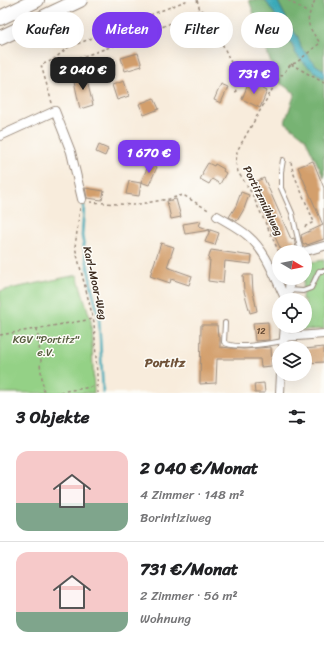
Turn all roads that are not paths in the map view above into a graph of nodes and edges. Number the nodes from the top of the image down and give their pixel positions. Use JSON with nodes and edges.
{"nodes":[{"id":1,"x":37,"y":0,"type":"edge"},
{"id":2,"x":80,"y":0,"type":"edge"},
{"id":3,"x":0,"y":18,"type":"edge"},
{"id":4,"x":0,"y":38,"type":"edge"},
{"id":5,"x":0,"y":136,"type":"edge"},
{"id":6,"x":283,"y":160,"type":"dead end"},
{"id":7,"x":82,"y":199,"type":"road end"},
{"id":8,"x":217,"y":216,"type":"road end"},
{"id":9,"x":300,"y":245,"type":"edge"},
{"id":10,"x":324,"y":246,"type":"edge"},
{"id":11,"x":312,"y":249,"type":"edge"},
{"id":12,"x":324,"y":271,"type":"edge"},
{"id":13,"x":289,"y":285,"type":"edge"},
{"id":14,"x":289,"y":290,"type":"junction"},
{"id":15,"x":283,"y":293,"type":"edge"},
{"id":16,"x":288,"y":293,"type":"edge"},
{"id":17,"x":225,"y":323,"type":"dead end"},
{"id":18,"x":324,"y":334,"type":"edge"},
{"id":19,"x":289,"y":341,"type":"edge"},
{"id":20,"x":272,"y":343,"type":"edge"},
{"id":21,"x":281,"y":381,"type":"edge"},
{"id":22,"x":280,"y":393,"type":"edge"}],
"edges":[{"from":1,"to":3,"type":"highway"},
{"from":2,"to":4,"type":"highway"},
{"from":5,"to":7,"type":"street"},
{"from":6,"to":9,"type":"lane"},
{"from":8,"to":15,"type":"street"},
{"from":10,"to":11,"type":"street"},
{"from":12,"to":14,"type":"lane"},
{"from":13,"to":14,"type":"street"},
{"from":14,"to":16,"type":"street"},
{"from":17,"to":20,"type":"lane"},
{"from":18,"to":19,"type":"street"},
{"from":21,"to":22,"type":"street"}]}
